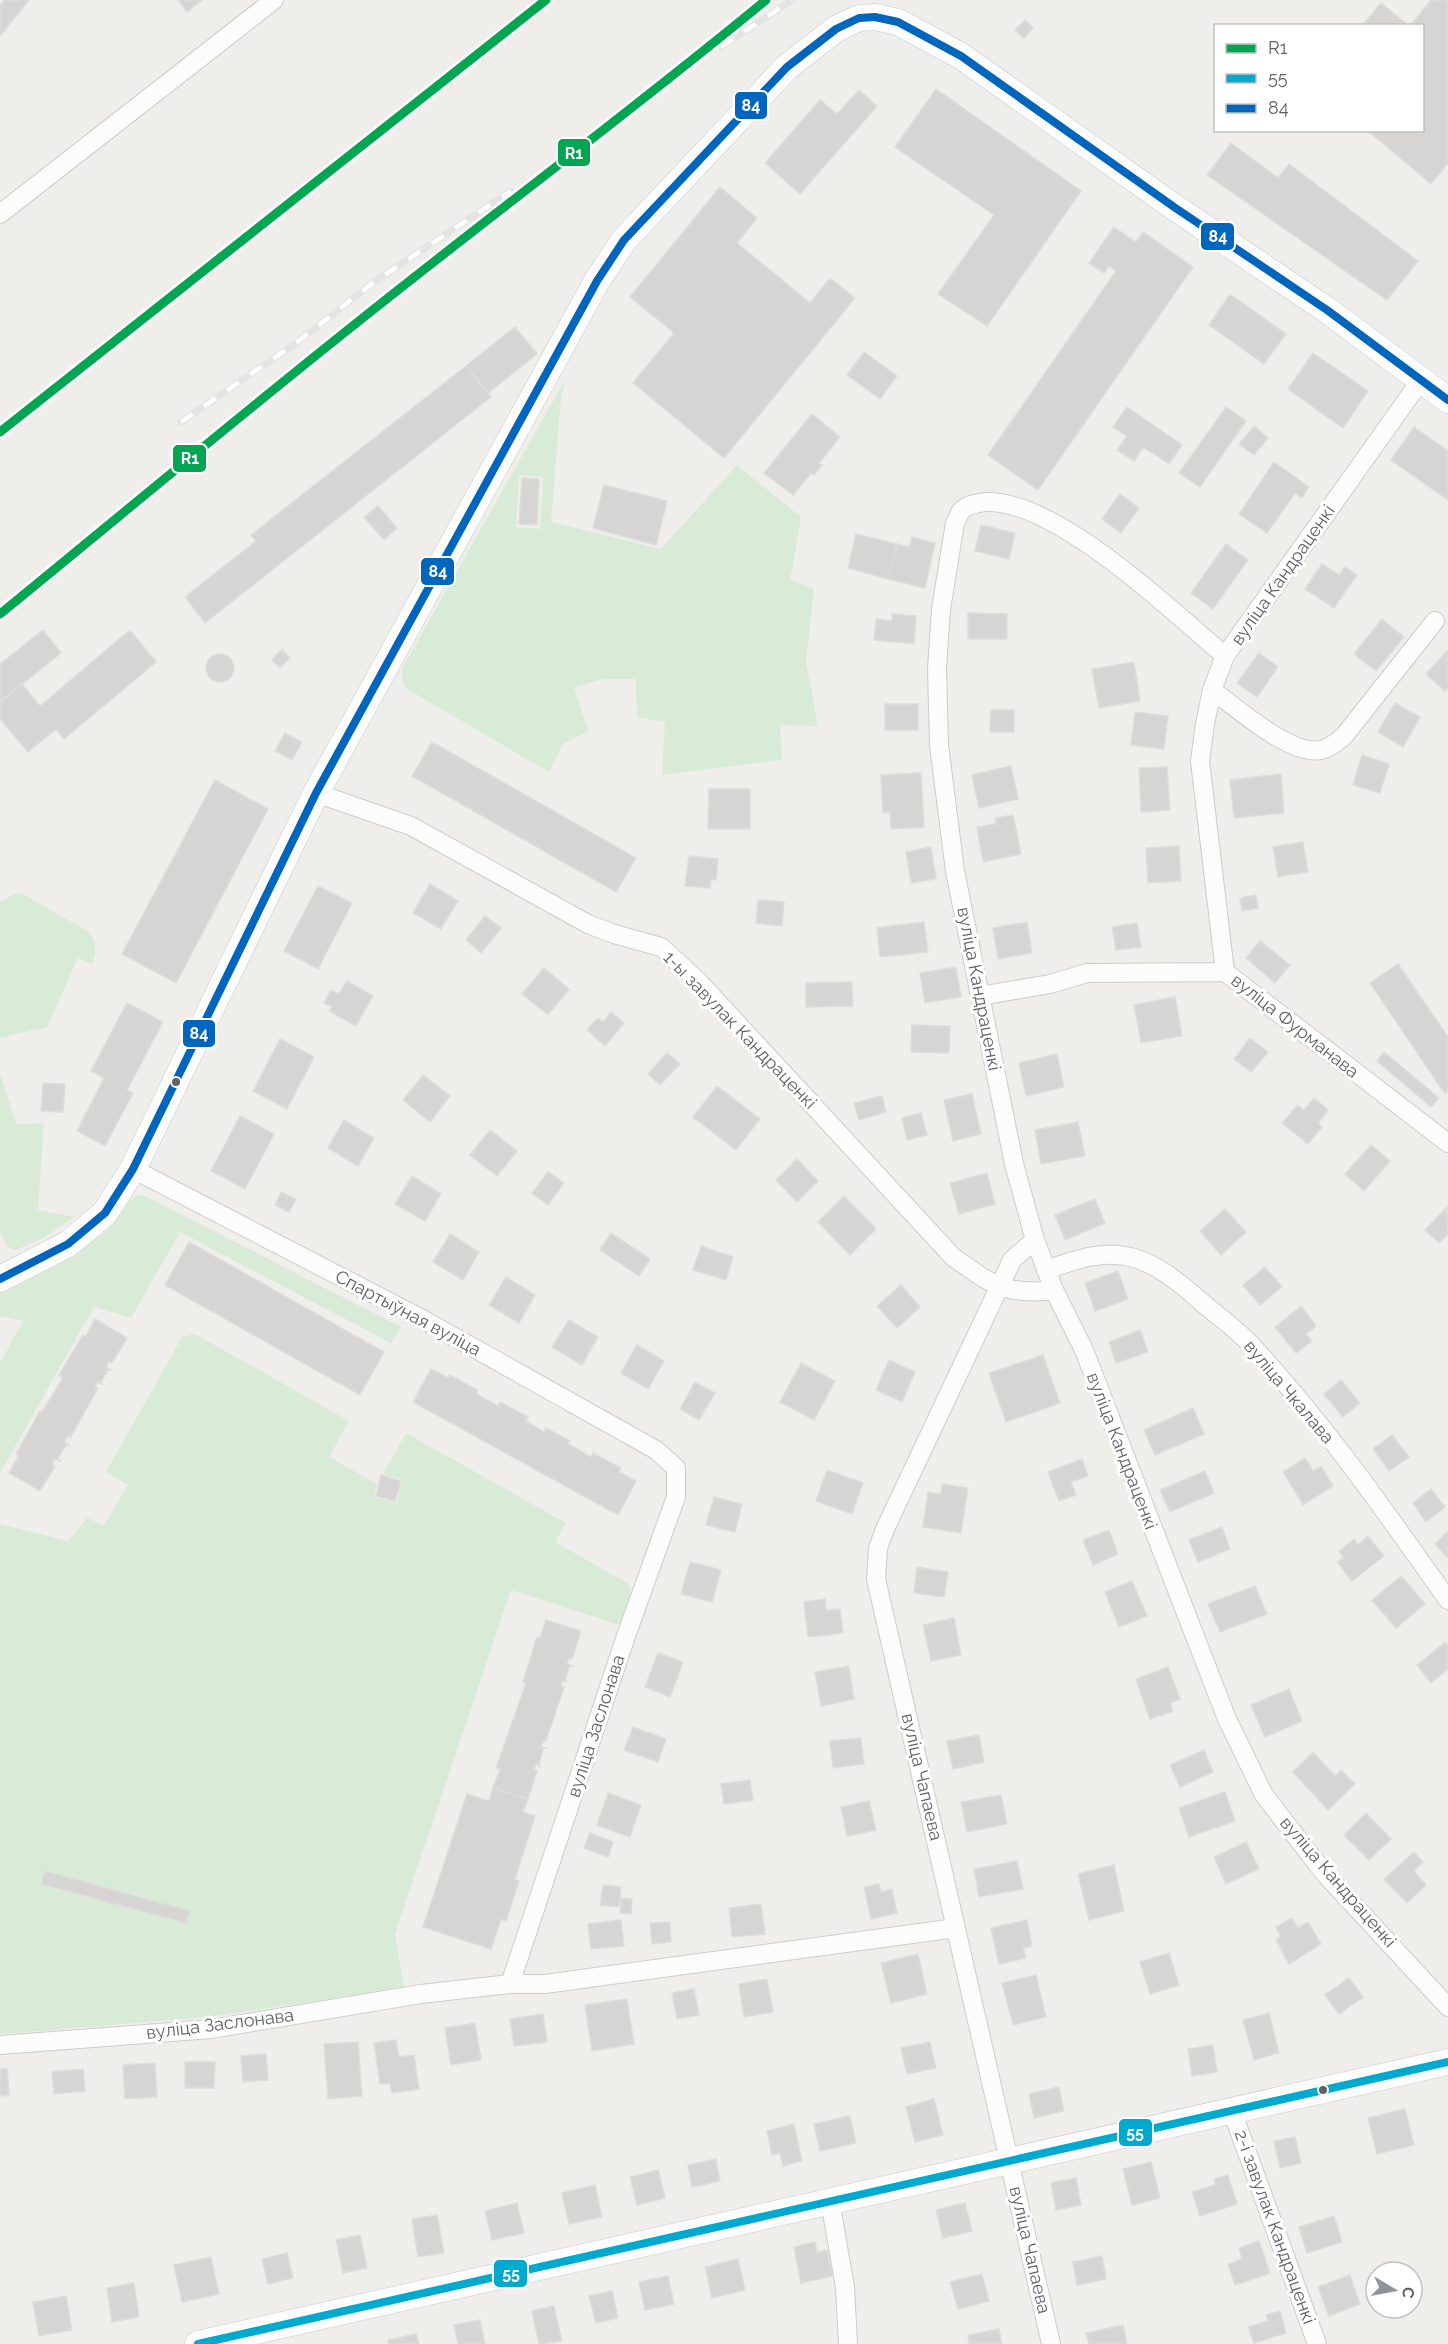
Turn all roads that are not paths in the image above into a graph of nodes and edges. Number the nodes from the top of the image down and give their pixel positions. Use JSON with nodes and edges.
{"nodes":[{"id":1,"x":274,"y":0,"type":"edge"},
{"id":2,"x":0,"y":214,"type":"edge"},
{"id":3,"x":1420,"y":380,"type":"junction"},
{"id":4,"x":1448,"y":400,"type":"edge"},
{"id":5,"x":1435,"y":621,"type":"dead end"},
{"id":6,"x":1225,"y":656,"type":"junction"},
{"id":7,"x":1212,"y":690,"type":"junction"},
{"id":8,"x":316,"y":793,"type":"junction"},
{"id":9,"x":1226,"y":972,"type":"junction"},
{"id":10,"x":980,"y":996,"type":"junction"},
{"id":11,"x":1448,"y":1143,"type":"edge"},
{"id":12,"x":133,"y":1169,"type":"junction"},
{"id":13,"x":1035,"y":1240,"type":"junction"},
{"id":14,"x":1046,"y":1270,"type":"junction"},
{"id":15,"x":0,"y":1279,"type":"edge"},
{"id":16,"x":998,"y":1287,"type":"junction"},
{"id":17,"x":1054,"y":1290,"type":"junction"},
{"id":18,"x":676,"y":1468,"type":"joint"},
{"id":19,"x":1448,"y":1600,"type":"edge"},
{"id":20,"x":956,"y":1928,"type":"junction"},
{"id":21,"x":510,"y":1984,"type":"junction"},
{"id":22,"x":1448,"y":2007,"type":"edge"},
{"id":23,"x":0,"y":2045,"type":"edge"},
{"id":24,"x":1448,"y":2062,"type":"edge"},
{"id":25,"x":1232,"y":2111,"type":"junction"},
{"id":26,"x":1009,"y":2161,"type":"junction"},
{"id":27,"x":830,"y":2201,"type":"junction"},
{"id":28,"x":198,"y":2344,"type":"edge"},
{"id":29,"x":848,"y":2344,"type":"edge"},
{"id":30,"x":1051,"y":2344,"type":"edge"},
{"id":31,"x":1317,"y":2344,"type":"edge"}],
"edges":[{"from":1,"to":2,"type":"street"},
{"from":3,"to":4,"type":"street"},
{"from":3,"to":6,"type":"street","name":"вуліца Кандраценкі"},
{"from":3,"to":8,"type":"street"},
{"from":5,"to":7,"type":"street"},
{"from":6,"to":7,"type":"street","name":"вуліца Фурманава"},
{"from":6,"to":10,"type":"street","name":"вуліца Кандраценкі"},
{"from":7,"to":9,"type":"street","name":"вуліца Фурманава"},
{"from":8,"to":12,"type":"street"},
{"from":8,"to":16,"type":"street","name":"1-ы завулак Кандраценкі"},
{"from":9,"to":10,"type":"street"},
{"from":9,"to":11,"type":"street","name":"вуліца Фурманава"},
{"from":10,"to":13,"type":"street","name":"вуліца Кандраценкі"},
{"from":12,"to":15,"type":"street"},
{"from":12,"to":18,"type":"street","name":"Спартыўная вуліца"},
{"from":13,"to":14,"type":"street","name":"вуліца Кандраценкі"},
{"from":13,"to":16,"type":"street","name":"вуліца Чапаева"},
{"from":14,"to":17,"type":"street","name":"вуліца Кандраценкі"},
{"from":14,"to":19,"type":"street","name":"вуліца Чкалава"},
{"from":16,"to":17,"type":"street","name":"1-ы завулак Кандраценкі"},
{"from":16,"to":20,"type":"street","name":"вуліца Чапаева"},
{"from":17,"to":22,"type":"street","name":"вуліца Кандраценкі"},
{"from":18,"to":21,"type":"street","name":"вуліца Заслонава"},
{"from":20,"to":21,"type":"street","name":"вуліца Заслонава"},
{"from":20,"to":26,"type":"street","name":"вуліца Чапаева"},
{"from":21,"to":23,"type":"street","name":"вуліца Заслонава"},
{"from":24,"to":25,"type":"street"},
{"from":25,"to":26,"type":"street"},
{"from":25,"to":31,"type":"street","name":"2-і завулак Кандраценкі"},
{"from":26,"to":27,"type":"street"},
{"from":26,"to":30,"type":"street","name":"вуліца Чапаева"},
{"from":27,"to":28,"type":"street"},
{"from":27,"to":29,"type":"street"}]}
